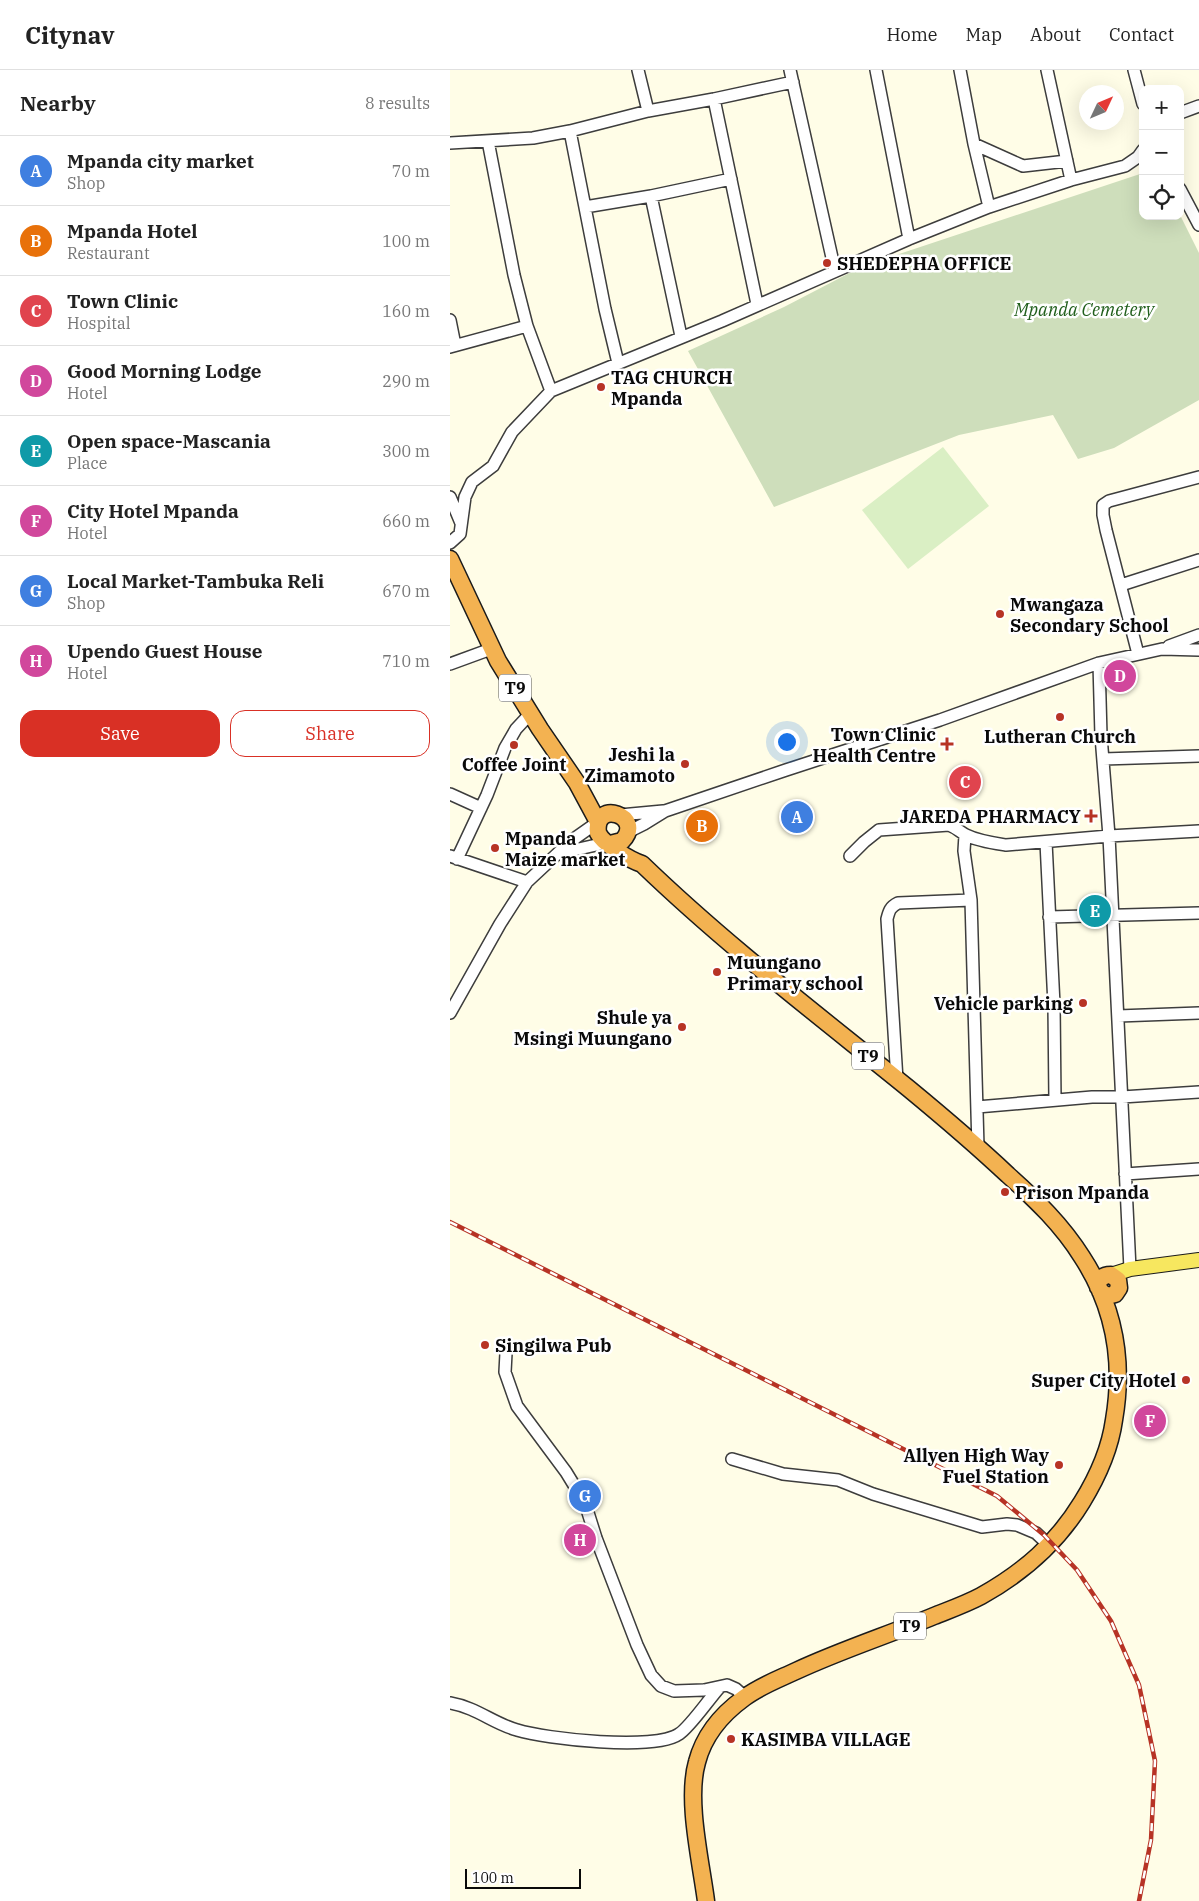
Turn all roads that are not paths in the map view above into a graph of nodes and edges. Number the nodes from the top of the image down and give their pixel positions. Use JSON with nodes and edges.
{"nodes":[{"id":1,"x":638,"y":70,"type":"edge"},
{"id":2,"x":790,"y":70,"type":"edge"},
{"id":3,"x":876,"y":70,"type":"edge"},
{"id":4,"x":960,"y":70,"type":"edge"},
{"id":5,"x":1047,"y":70,"type":"edge"},
{"id":6,"x":1134,"y":70,"type":"edge"},
{"id":7,"x":793,"y":82,"type":"junction"},
{"id":8,"x":1139,"y":89,"type":"edge"},
{"id":9,"x":714,"y":100,"type":"junction"},
{"id":10,"x":1199,"y":106,"type":"edge"},
{"id":11,"x":648,"y":111,"type":"junction"},
{"id":12,"x":1184,"y":111,"type":"edge"},
{"id":13,"x":570,"y":131,"type":"junction"},
{"id":14,"x":488,"y":141,"type":"junction"},
{"id":15,"x":450,"y":143,"type":"edge"},
{"id":16,"x":974,"y":144,"type":"junction"},
{"id":17,"x":1139,"y":156,"type":"edge"},
{"id":18,"x":1066,"y":161,"type":"junction"},
{"id":19,"x":1125,"y":166,"type":"junction"},
{"id":20,"x":1139,"y":166,"type":"edge"},
{"id":21,"x":731,"y":179,"type":"junction"},
{"id":22,"x":1071,"y":180,"type":"junction"},
{"id":23,"x":651,"y":196,"type":"junction"},
{"id":24,"x":1184,"y":197,"type":"edge"},
{"id":25,"x":585,"y":207,"type":"junction"},
{"id":26,"x":989,"y":207,"type":"junction"},
{"id":27,"x":1199,"y":225,"type":"edge"},
{"id":28,"x":909,"y":239,"type":"junction"},
{"id":29,"x":835,"y":271,"type":"junction"},
{"id":30,"x":757,"y":304,"type":"junction"},
{"id":31,"x":450,"y":320,"type":"edge"},
{"id":32,"x":527,"y":326,"type":"junction"},
{"id":33,"x":681,"y":336,"type":"junction"},
{"id":34,"x":453,"y":346,"type":"edge"},
{"id":35,"x":618,"y":363,"type":"junction"},
{"id":36,"x":551,"y":392,"type":"junction"},
{"id":37,"x":1199,"y":477,"type":"edge"},
{"id":38,"x":450,"y":497,"type":"edge"},
{"id":39,"x":462,"y":525,"type":"junction"},
{"id":40,"x":450,"y":543,"type":"edge"},
{"id":41,"x":450,"y":559,"type":"edge"},
{"id":42,"x":1199,"y":560,"type":"edge"},
{"id":43,"x":454,"y":578,"type":"edge"},
{"id":44,"x":1121,"y":585,"type":"junction"},
{"id":45,"x":1199,"y":635,"type":"edge"},
{"id":46,"x":492,"y":649,"type":"junction"},
{"id":47,"x":1162,"y":649,"type":"junction"},
{"id":48,"x":1199,"y":650,"type":"edge"},
{"id":49,"x":1138,"y":654,"type":"junction"},
{"id":50,"x":1099,"y":663,"type":"junction"},
{"id":51,"x":450,"y":664,"type":"edge"},
{"id":52,"x":530,"y":714,"type":"junction"},
{"id":53,"x":1199,"y":756,"type":"edge"},
{"id":54,"x":1104,"y":759,"type":"junction"},
{"id":55,"x":578,"y":783,"type":"junction"},
{"id":56,"x":450,"y":794,"type":"edge"},
{"id":57,"x":481,"y":808,"type":"junction"},
{"id":58,"x":666,"y":811,"type":"junction"},
{"id":59,"x":617,"y":814,"type":"junction"},
{"id":60,"x":598,"y":822,"type":"junction"},
{"id":61,"x":1199,"y":832,"type":"edge"},
{"id":62,"x":627,"y":833,"type":"junction"},
{"id":63,"x":964,"y":835,"type":"junction"},
{"id":64,"x":1109,"y":836,"type":"junction"},
{"id":65,"x":1046,"y":842,"type":"junction"},
{"id":66,"x":607,"y":843,"type":"junction"},
{"id":67,"x":560,"y":853,"type":"junction"},
{"id":68,"x":850,"y":856,"type":"dead end"},
{"id":69,"x":453,"y":857,"type":"edge"},
{"id":70,"x":642,"y":864,"type":"junction"},
{"id":71,"x":526,"y":882,"type":"junction"},
{"id":72,"x":971,"y":900,"type":"junction"},
{"id":73,"x":1199,"y":913,"type":"edge"},
{"id":74,"x":1113,"y":916,"type":"junction"},
{"id":75,"x":1049,"y":917,"type":"junction"},
{"id":76,"x":450,"y":1013,"type":"edge"},
{"id":77,"x":1199,"y":1013,"type":"edge"},
{"id":78,"x":1118,"y":1016,"type":"junction"},
{"id":79,"x":897,"y":1080,"type":"junction"},
{"id":80,"x":1199,"y":1092,"type":"edge"},
{"id":81,"x":1122,"y":1097,"type":"junction"},
{"id":82,"x":1054,"y":1100,"type":"junction"},
{"id":83,"x":977,"y":1107,"type":"junction"},
{"id":84,"x":978,"y":1147,"type":"junction"},
{"id":85,"x":1199,"y":1169,"type":"edge"},
{"id":86,"x":1125,"y":1174,"type":"junction"},
{"id":87,"x":1199,"y":1260,"type":"edge"},
{"id":88,"x":1136,"y":1269,"type":"junction"},
{"id":89,"x":1109,"y":1284,"type":"junction"},
{"id":90,"x":506,"y":1353,"type":"dead end"},
{"id":91,"x":732,"y":1459,"type":"dead end"},
{"id":92,"x":1050,"y":1546,"type":"junction"},
{"id":93,"x":719,"y":1688,"type":"junction"},
{"id":94,"x":744,"y":1697,"type":"junction"},
{"id":95,"x":450,"y":1703,"type":"edge"},
{"id":96,"x":706,"y":1901,"type":"edge"}],
"edges":[{"from":1,"to":11,"type":"street"},
{"from":2,"to":7,"type":"street"},
{"from":3,"to":28,"type":"street"},
{"from":4,"to":16,"type":"street"},
{"from":5,"to":18,"type":"street"},
{"from":6,"to":8,"type":"street"},
{"from":7,"to":9,"type":"street"},
{"from":7,"to":29,"type":"street"},
{"from":9,"to":11,"type":"street"},
{"from":9,"to":21,"type":"street"},
{"from":10,"to":12,"type":"street"},
{"from":11,"to":13,"type":"street"},
{"from":13,"to":14,"type":"street"},
{"from":13,"to":25,"type":"street"},
{"from":14,"to":15,"type":"street"},
{"from":14,"to":32,"type":"street"},
{"from":16,"to":18,"type":"street"},
{"from":16,"to":26,"type":"street"},
{"from":17,"to":19,"type":"street"},
{"from":18,"to":22,"type":"street"},
{"from":19,"to":20,"type":"street"},
{"from":19,"to":22,"type":"street"},
{"from":21,"to":23,"type":"street"},
{"from":21,"to":30,"type":"street"},
{"from":22,"to":26,"type":"street"},
{"from":23,"to":25,"type":"street"},
{"from":23,"to":33,"type":"street"},
{"from":24,"to":27,"type":"street"},
{"from":25,"to":35,"type":"street"},
{"from":26,"to":28,"type":"street"},
{"from":28,"to":29,"type":"street"},
{"from":29,"to":30,"type":"street"},
{"from":30,"to":33,"type":"street"},
{"from":31,"to":34,"type":"street"},
{"from":32,"to":34,"type":"street"},
{"from":32,"to":36,"type":"street"},
{"from":33,"to":35,"type":"street"},
{"from":35,"to":36,"type":"street"},
{"from":36,"to":39,"type":"street"},
{"from":37,"to":44,"type":"street"},
{"from":38,"to":39,"type":"street"},
{"from":39,"to":40,"type":"street"},
{"from":41,"to":43,"type":"highway","number":"T9"},
{"from":42,"to":44,"type":"street"},
{"from":43,"to":46,"type":"highway","number":"T9"},
{"from":44,"to":49,"type":"street"},
{"from":45,"to":47,"type":"street"},
{"from":46,"to":51,"type":"street"},
{"from":46,"to":52,"type":"highway","number":"T9"},
{"from":47,"to":48,"type":"street"},
{"from":47,"to":49,"type":"street"},
{"from":49,"to":50,"type":"street"},
{"from":50,"to":54,"type":"street"},
{"from":50,"to":58,"type":"street"},
{"from":52,"to":55,"type":"highway","number":"T9"},
{"from":52,"to":57,"type":"street"},
{"from":53,"to":54,"type":"street"},
{"from":54,"to":64,"type":"street"},
{"from":55,"to":59,"type":"highway","number":"T9"},
{"from":55,"to":60,"type":"highway","number":"T9"},
{"from":56,"to":57,"type":"street"},
{"from":57,"to":69,"type":"street"},
{"from":58,"to":59,"type":"street"},
{"from":58,"to":62,"type":"street"},
{"from":59,"to":60,"type":"highway"},
{"from":59,"to":62,"type":"highway","number":"T9"},
{"from":60,"to":66,"type":"highway","number":"T9"},
{"from":60,"to":67,"type":"street"},
{"from":61,"to":64,"type":"street"},
{"from":62,"to":66,"type":"highway"},
{"from":62,"to":70,"type":"highway","number":"T9"},
{"from":63,"to":65,"type":"street"},
{"from":63,"to":68,"type":"street"},
{"from":63,"to":72,"type":"street"},
{"from":64,"to":65,"type":"street"},
{"from":64,"to":74,"type":"street"},
{"from":65,"to":75,"type":"street"},
{"from":66,"to":67,"type":"street"},
{"from":66,"to":70,"type":"highway","number":"T9"},
{"from":67,"to":71,"type":"street"},
{"from":69,"to":71,"type":"street"},
{"from":70,"to":79,"type":"highway","number":"T9"},
{"from":71,"to":76,"type":"street"},
{"from":72,"to":79,"type":"street"},
{"from":72,"to":83,"type":"street"},
{"from":73,"to":74,"type":"street"},
{"from":74,"to":75,"type":"street"},
{"from":74,"to":78,"type":"street"},
{"from":75,"to":82,"type":"street"},
{"from":77,"to":78,"type":"street"},
{"from":78,"to":81,"type":"street"},
{"from":79,"to":84,"type":"highway","number":"T9"},
{"from":80,"to":81,"type":"street"},
{"from":81,"to":82,"type":"street"},
{"from":81,"to":86,"type":"street"},
{"from":82,"to":83,"type":"street"},
{"from":83,"to":84,"type":"street"},
{"from":84,"to":89,"type":"highway","number":"T9"},
{"from":85,"to":86,"type":"street"},
{"from":86,"to":88,"type":"street"},
{"from":87,"to":88,"type":"main road"},
{"from":88,"to":89,"type":"main road"},
{"from":89,"to":92,"type":"highway","number":"T9"},
{"from":90,"to":93,"type":"street"},
{"from":91,"to":92,"type":"street"},
{"from":92,"to":94,"type":"highway","number":"T9"},
{"from":93,"to":94,"type":"street"},
{"from":93,"to":95,"type":"street"},
{"from":94,"to":96,"type":"highway","number":"T9"}]}
